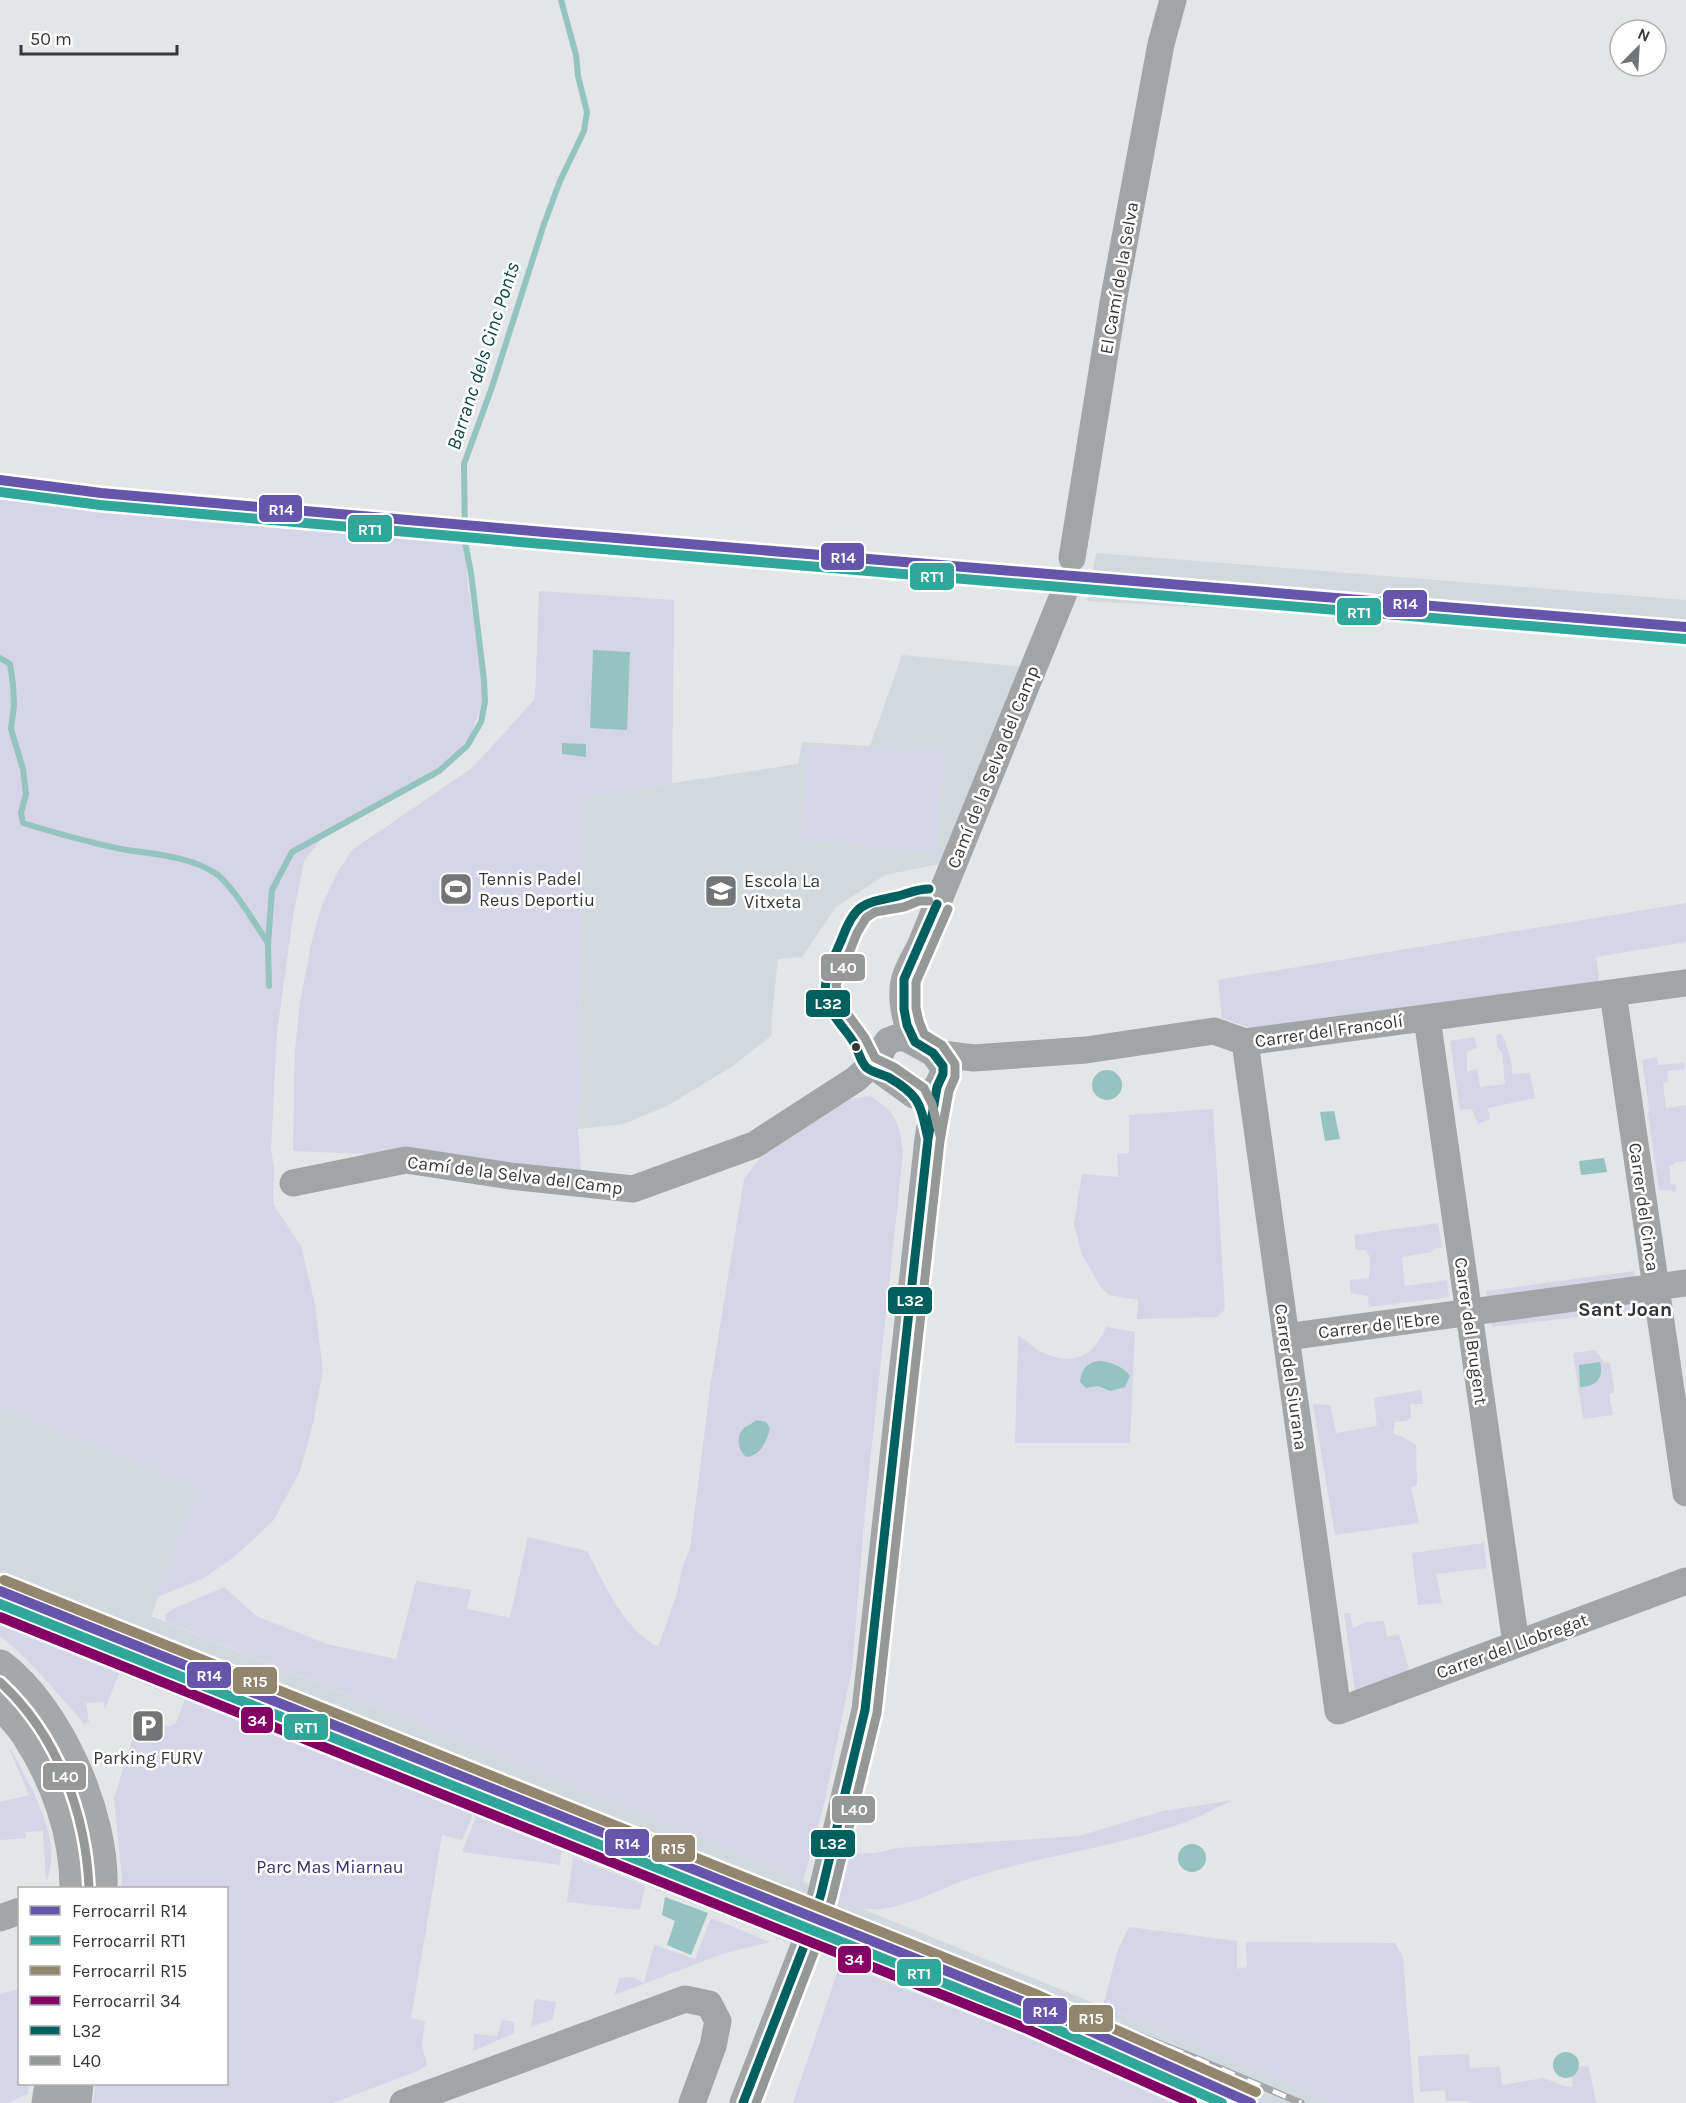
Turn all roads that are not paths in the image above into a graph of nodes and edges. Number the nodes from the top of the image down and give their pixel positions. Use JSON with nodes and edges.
{"nodes":[{"id":1,"x":1173,"y":0,"type":"edge"},
{"id":2,"x":1072,"y":558,"type":"dead end"},
{"id":3,"x":1066,"y":588,"type":"dead end"},
{"id":4,"x":904,"y":979,"type":"junction"},
{"id":5,"x":1686,"y":983,"type":"edge"},
{"id":6,"x":1613,"y":993,"type":"junction"},
{"id":7,"x":1427,"y":1018,"type":"junction"},
{"id":8,"x":1245,"y":1042,"type":"junction"},
{"id":9,"x":875,"y":1064,"type":"junction"},
{"id":10,"x":928,"y":1070,"type":"junction"},
{"id":11,"x":293,"y":1183,"type":"dead end"},
{"id":12,"x":1686,"y":1283,"type":"edge"},
{"id":13,"x":1656,"y":1287,"type":"junction"},
{"id":14,"x":1469,"y":1314,"type":"junction"},
{"id":15,"x":1286,"y":1337,"type":"junction"},
{"id":16,"x":1686,"y":1493,"type":"edge"},
{"id":17,"x":1686,"y":1581,"type":"edge"},
{"id":18,"x":1516,"y":1644,"type":"junction"},
{"id":19,"x":0,"y":1666,"type":"edge"},
{"id":20,"x":0,"y":1702,"type":"edge"},
{"id":21,"x":1338,"y":1711,"type":"joint"},
{"id":22,"x":70,"y":1881,"type":"edge"},
{"id":23,"x":101,"y":1887,"type":"edge"},
{"id":24,"x":821,"y":1894,"type":"tunnel mouth"},
{"id":25,"x":18,"y":1912,"type":"edge"},
{"id":26,"x":18,"y":1918,"type":"edge"},
{"id":27,"x":0,"y":1919,"type":"edge"},
{"id":28,"x":806,"y":1941,"type":"tunnel mouth"},
{"id":29,"x":51,"y":2085,"type":"edge"},
{"id":30,"x":77,"y":2085,"type":"edge"},
{"id":31,"x":48,"y":2103,"type":"edge"},
{"id":32,"x":75,"y":2103,"type":"edge"},
{"id":33,"x":403,"y":2103,"type":"edge"},
{"id":34,"x":692,"y":2103,"type":"edge"},
{"id":35,"x":742,"y":2103,"type":"edge"}],
"edges":[{"from":1,"to":2,"type":"street","name":"El Camí de la Selva"},
{"from":3,"to":4,"type":"street","name":"Camí de la Selva del Camp"},
{"from":4,"to":9,"type":"street","name":"Camí de la Selva del Camp"},
{"from":4,"to":10,"type":"street","name":"Camí de la Selva del Camp"},
{"from":5,"to":6,"type":"street","name":"Carrer del Francolí"},
{"from":6,"to":7,"type":"street","name":"Carrer del Francolí"},
{"from":6,"to":13,"type":"street","name":"Carrer del Cinca"},
{"from":7,"to":8,"type":"street","name":"Carrer del Francolí"},
{"from":7,"to":14,"type":"street","name":"Carrer del Brugent"},
{"from":8,"to":10,"type":"street","name":"Carrer del Francolí"},
{"from":8,"to":15,"type":"street","name":"Carrer del Siurana"},
{"from":9,"to":10,"type":"street"},
{"from":9,"to":10,"type":"street","name":"Carrer del Francolí"},
{"from":9,"to":11,"type":"street","name":"Camí de la Selva del Camp"},
{"from":10,"to":24,"type":"street","name":"Camí de la Selva del Camp"},
{"from":12,"to":13,"type":"street","name":"Carrer de l'Ebre"},
{"from":13,"to":14,"type":"street","name":"Carrer de l'Ebre"},
{"from":13,"to":16,"type":"street","name":"Carrer del Cinca"},
{"from":14,"to":15,"type":"street","name":"Carrer de l'Ebre"},
{"from":14,"to":18,"type":"street","name":"Carrer del Brugent"},
{"from":15,"to":21,"type":"street","name":"Carrer del Siurana"},
{"from":17,"to":18,"type":"street","name":"Carrer del Llobregat"},
{"from":18,"to":21,"type":"street","name":"Carrer del Llobregat"},
{"from":19,"to":23,"type":"main road"},
{"from":20,"to":22,"type":"main road"},
{"from":25,"to":27,"type":"street"},
{"from":26,"to":27,"type":"street"},
{"from":28,"to":35,"type":"street"},
{"from":29,"to":31,"type":"main road"},
{"from":30,"to":32,"type":"main road"},
{"from":33,"to":34,"type":"street"}]}
